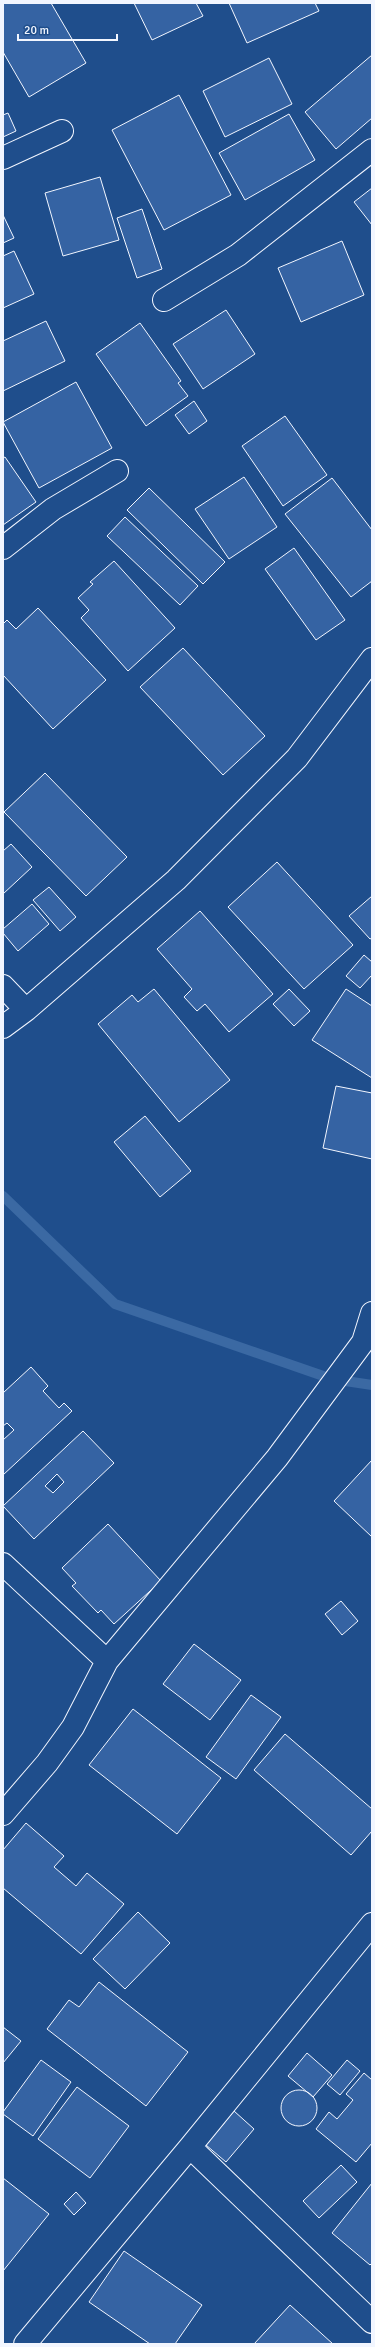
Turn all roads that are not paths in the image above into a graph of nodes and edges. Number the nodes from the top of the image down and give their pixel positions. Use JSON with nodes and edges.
{"nodes":[{"id":1,"x":62,"y":131,"type":"dead end"},
{"id":2,"x":372,"y":150,"type":"edge"},
{"id":3,"x":3,"y":158,"type":"edge"},
{"id":4,"x":164,"y":300,"type":"dead end"},
{"id":5,"x":117,"y":471,"type":"dead end"},
{"id":6,"x":3,"y":548,"type":"edge"},
{"id":7,"x":372,"y":659,"type":"edge"},
{"id":8,"x":3,"y":986,"type":"edge"},
{"id":9,"x":26,"y":1010,"type":"junction"},
{"id":10,"x":3,"y":1027,"type":"edge"},
{"id":11,"x":372,"y":1313,"type":"edge"},
{"id":12,"x":3,"y":1564,"type":"edge"},
{"id":13,"x":107,"y":1661,"type":"junction"},
{"id":14,"x":3,"y":1814,"type":"edge"},
{"id":15,"x":372,"y":1924,"type":"edge"},
{"id":16,"x":190,"y":2147,"type":"junction"},
{"id":17,"x":372,"y":2322,"type":"edge"},
{"id":18,"x":25,"y":2344,"type":"edge"}],
"edges":[{"from":1,"to":3,"type":"street"},
{"from":2,"to":4,"type":"street"},
{"from":5,"to":6,"type":"street"},
{"from":7,"to":9,"type":"street"},
{"from":8,"to":9,"type":"street"},
{"from":9,"to":10,"type":"street"},
{"from":11,"to":13,"type":"street"},
{"from":12,"to":13,"type":"street"},
{"from":13,"to":14,"type":"street"},
{"from":15,"to":16,"type":"street"},
{"from":16,"to":17,"type":"street"},
{"from":16,"to":18,"type":"street"}]}
